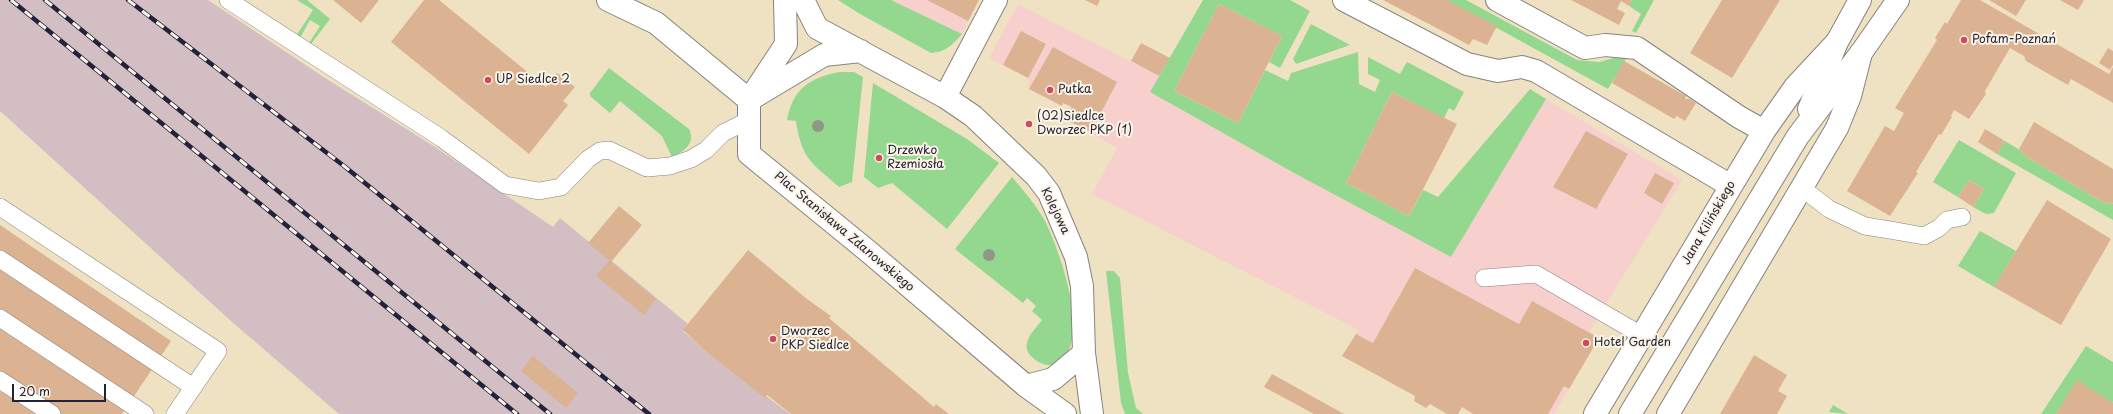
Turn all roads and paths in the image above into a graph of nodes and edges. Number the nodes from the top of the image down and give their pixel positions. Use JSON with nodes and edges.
{"nodes":[{"id":1,"x":228,"y":0,"type":"edge"},
{"id":2,"x":608,"y":0,"type":"edge"},
{"id":3,"x":785,"y":0,"type":"edge"},
{"id":4,"x":803,"y":0,"type":"edge"},
{"id":5,"x":996,"y":0,"type":"edge"},
{"id":6,"x":1344,"y":0,"type":"edge"},
{"id":7,"x":1497,"y":0,"type":"edge"},
{"id":8,"x":1860,"y":0,"type":"edge"},
{"id":9,"x":1898,"y":0,"type":"edge"},
{"id":10,"x":1836,"y":42,"type":"junction"},
{"id":11,"x":861,"y":51,"type":"junction"},
{"id":12,"x":1861,"y":53,"type":"junction"},
{"id":13,"x":945,"y":97,"type":"junction"},
{"id":14,"x":749,"y":110,"type":"junction"},
{"id":15,"x":1764,"y":131,"type":"junction"},
{"id":16,"x":1798,"y":136,"type":"junction"},
{"id":17,"x":1731,"y":186,"type":"junction"},
{"id":18,"x":1802,"y":188,"type":"junction"},
{"id":19,"x":0,"y":207,"type":"edge"},
{"id":20,"x":1962,"y":217,"type":"dead end"},
{"id":21,"x":0,"y":258,"type":"edge"},
{"id":22,"x":1484,"y":278,"type":"dead end"},
{"id":23,"x":0,"y":318,"type":"edge"},
{"id":24,"x":1642,"y":336,"type":"junction"},
{"id":25,"x":1084,"y":353,"type":"junction"},
{"id":26,"x":0,"y":380,"type":"edge"},
{"id":27,"x":1026,"y":386,"type":"junction"},
{"id":28,"x":193,"y":387,"type":"junction"},
{"id":29,"x":52,"y":414,"type":"edge"},
{"id":30,"x":144,"y":414,"type":"edge"},
{"id":31,"x":175,"y":414,"type":"edge"},
{"id":32,"x":1065,"y":414,"type":"edge"},
{"id":33,"x":1092,"y":414,"type":"edge"},
{"id":34,"x":1595,"y":414,"type":"edge"},
{"id":35,"x":1630,"y":414,"type":"edge"},
{"id":36,"x":1668,"y":414,"type":"edge"}],
"edges":[{"from":1,"to":14,"type":"lane"},
{"from":2,"to":14,"type":"street"},
{"from":3,"to":14,"type":"street"},
{"from":4,"to":11,"type":"street","name":"Kolejowa"},
{"from":5,"to":13,"type":"street"},
{"from":6,"to":17,"type":"street"},
{"from":7,"to":15,"type":"street"},
{"from":8,"to":10,"type":"street","name":"Jana Kilińskiego"},
{"from":9,"to":12,"type":"street","name":"Jana Kilińskiego"},
{"from":10,"to":15,"type":"street","name":"Jana Kilińskiego"},
{"from":10,"to":16,"type":"street","name":"Jana Kilińskiego"},
{"from":11,"to":13,"type":"street","name":"Kolejowa"},
{"from":11,"to":14,"type":"street"},
{"from":12,"to":16,"type":"street","name":"Jana Kilińskiego"},
{"from":12,"to":18,"type":"street","name":"Jana Kilińskiego"},
{"from":13,"to":25,"type":"street","name":"Kolejowa"},
{"from":14,"to":27,"type":"street","name":"Plac Stanisława Zdanowskiego"},
{"from":15,"to":17,"type":"street","name":"Jana Kilińskiego"},
{"from":16,"to":35,"type":"street","name":"Jana Kilińskiego"},
{"from":17,"to":24,"type":"street","name":"Jana Kilińskiego"},
{"from":18,"to":20,"type":"lane"},
{"from":18,"to":36,"type":"street","name":"Jana Kilińskiego"},
{"from":19,"to":28,"type":"lane"},
{"from":21,"to":28,"type":"lane"},
{"from":22,"to":24,"type":"lane"},
{"from":23,"to":30,"type":"lane"},
{"from":24,"to":34,"type":"street","name":"Jana Kilińskiego"},
{"from":25,"to":27,"type":"street"},
{"from":25,"to":33,"type":"street","name":"Kolejowa"},
{"from":26,"to":29,"type":"lane"},
{"from":27,"to":32,"type":"street","name":"Plac Stanisława Zdanowskiego"},
{"from":28,"to":31,"type":"lane"}]}
